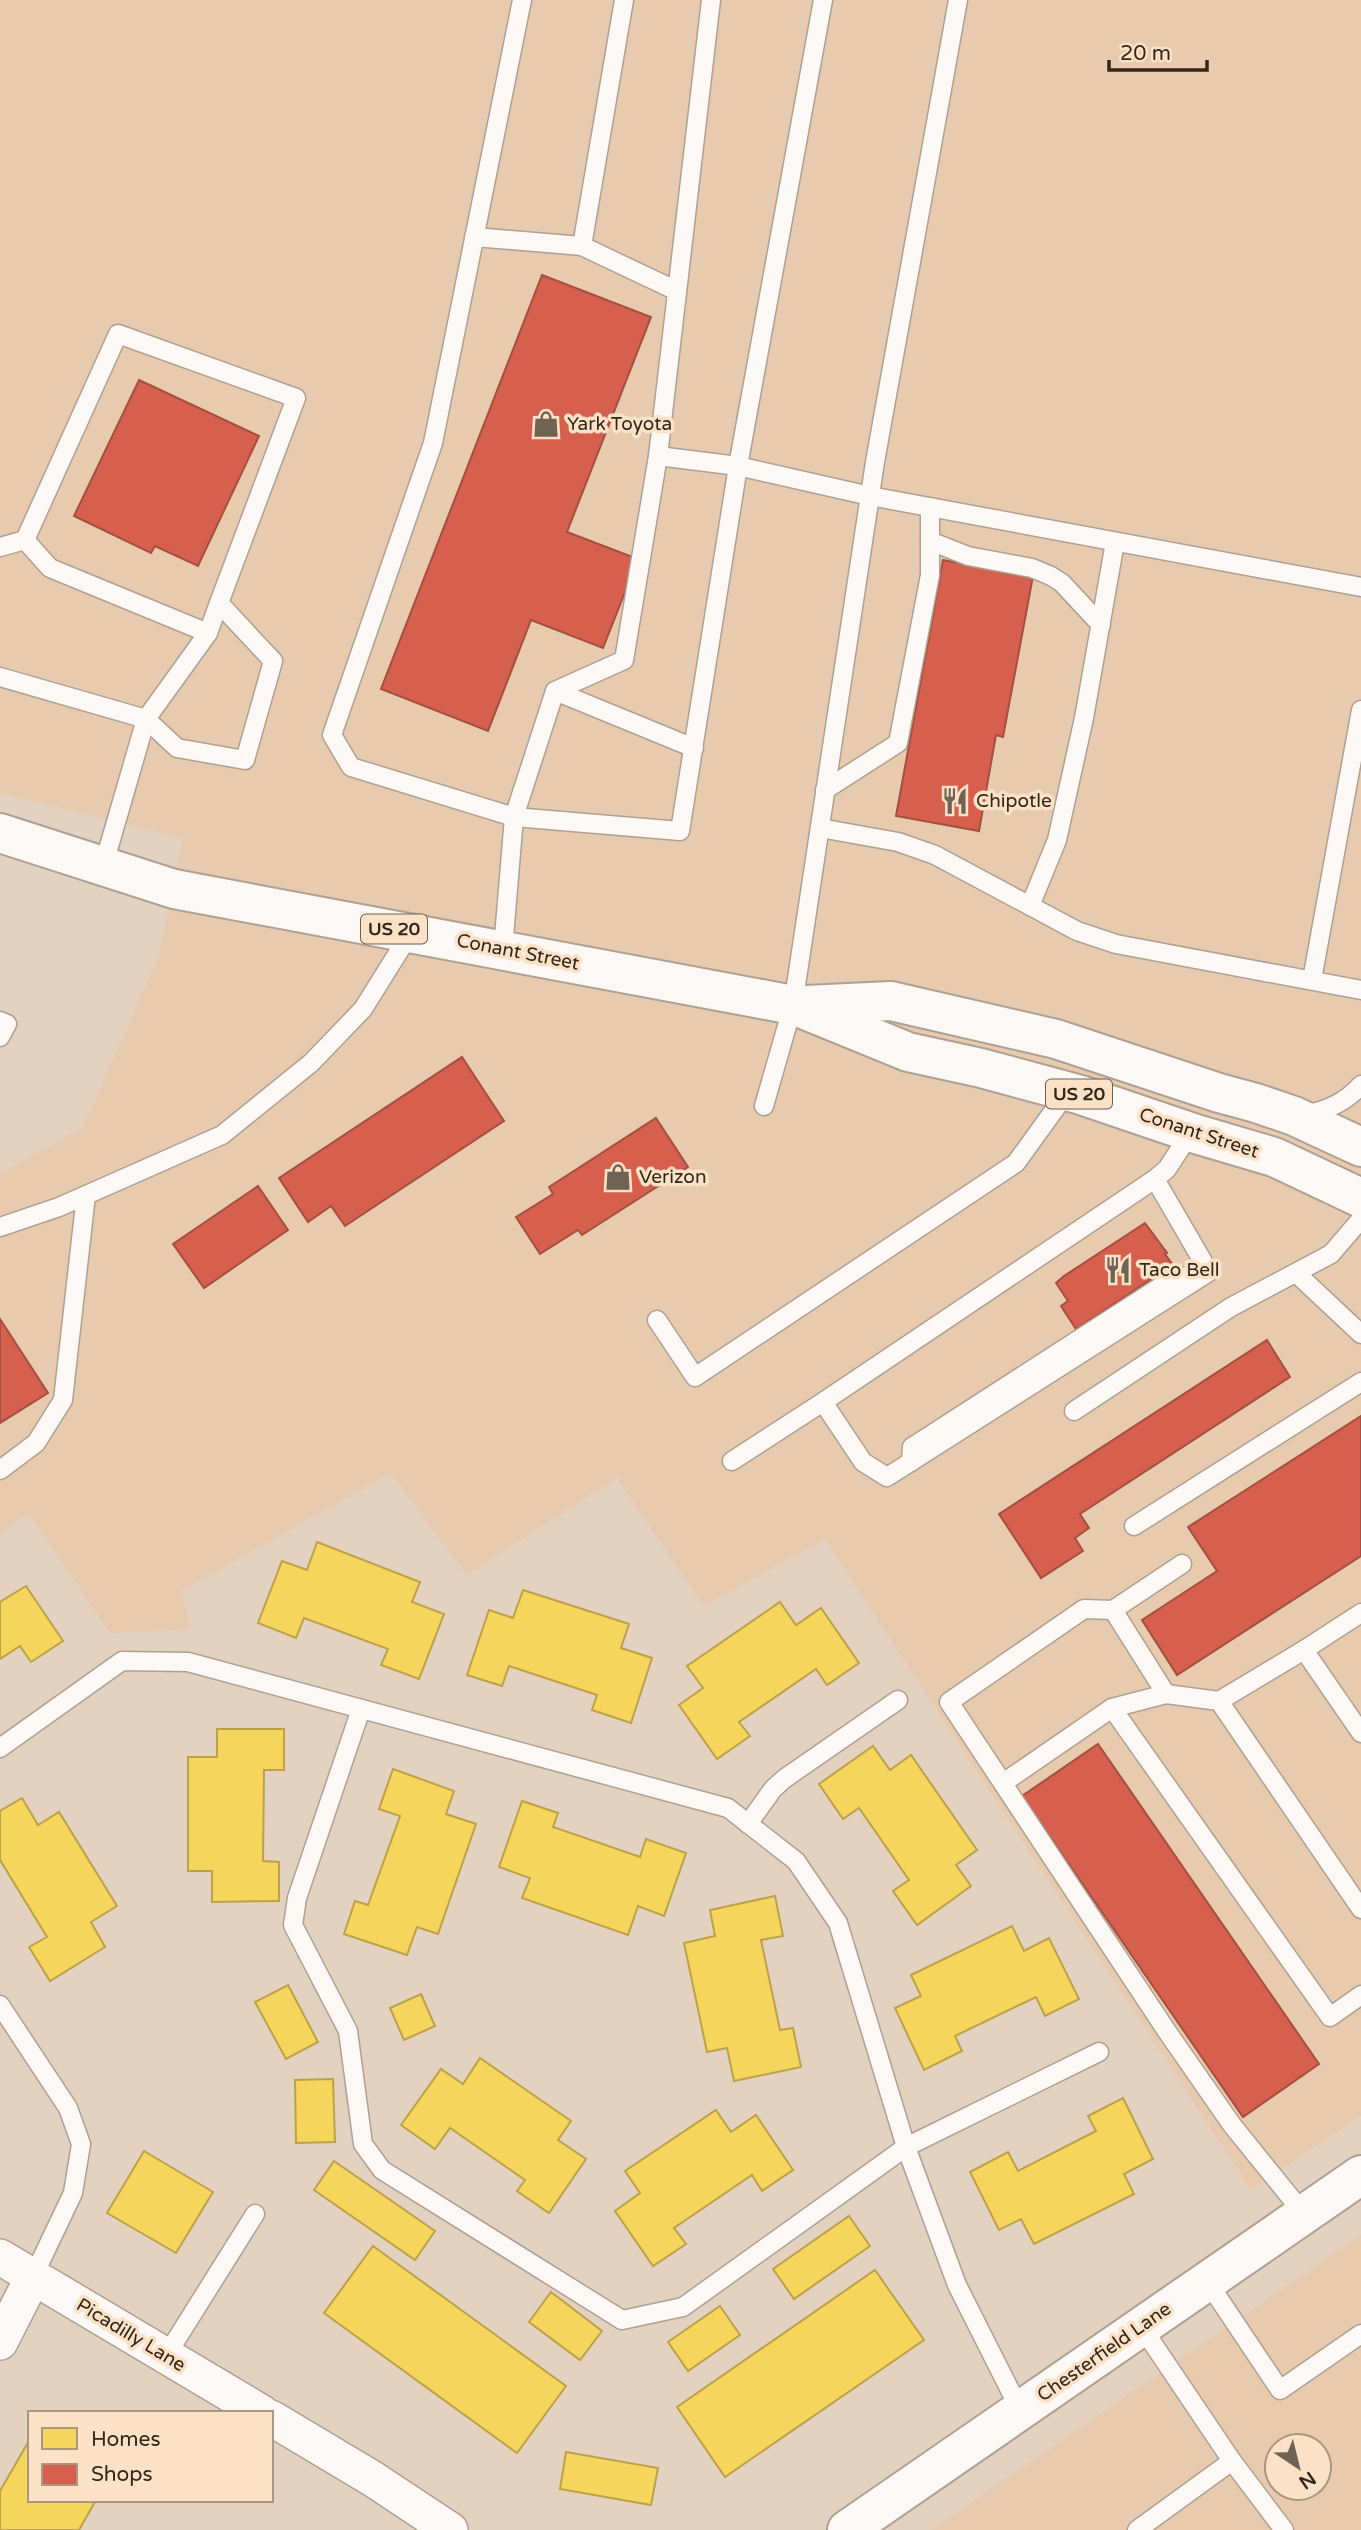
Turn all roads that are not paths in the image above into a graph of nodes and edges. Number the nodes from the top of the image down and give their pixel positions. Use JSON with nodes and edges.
{"nodes":[{"id":1,"x":522,"y":0,"type":"edge"},
{"id":2,"x":624,"y":0,"type":"edge"},
{"id":3,"x":711,"y":0,"type":"edge"},
{"id":4,"x":823,"y":0,"type":"edge"},
{"id":5,"x":958,"y":0,"type":"edge"},
{"id":6,"x":474,"y":237,"type":"junction"},
{"id":7,"x":582,"y":246,"type":"junction"},
{"id":8,"x":677,"y":291,"type":"junction"},
{"id":9,"x":658,"y":456,"type":"junction"},
{"id":10,"x":738,"y":466,"type":"junction"},
{"id":11,"x":870,"y":496,"type":"junction"},
{"id":12,"x":930,"y":507,"type":"junction"},
{"id":13,"x":25,"y":540,"type":"junction"},
{"id":14,"x":930,"y":541,"type":"junction"},
{"id":15,"x":1115,"y":542,"type":"junction"},
{"id":16,"x":0,"y":547,"type":"edge"},
{"id":17,"x":1361,"y":587,"type":"edge"},
{"id":18,"x":219,"y":603,"type":"junction"},
{"id":19,"x":1101,"y":625,"type":"junction"},
{"id":20,"x":208,"y":633,"type":"junction"},
{"id":21,"x":0,"y":677,"type":"edge"},
{"id":22,"x":555,"y":691,"type":"junction"},
{"id":23,"x":1361,"y":710,"type":"edge"},
{"id":24,"x":146,"y":719,"type":"junction"},
{"id":25,"x":694,"y":748,"type":"junction"},
{"id":26,"x":825,"y":790,"type":"junction"},
{"id":27,"x":514,"y":817,"type":"junction"},
{"id":28,"x":820,"y":828,"type":"junction"},
{"id":29,"x":0,"y":833,"type":"edge"},
{"id":30,"x":103,"y":867,"type":"junction"},
{"id":31,"x":1030,"y":906,"type":"junction"},
{"id":32,"x":411,"y":932,"type":"junction"},
{"id":33,"x":503,"y":949,"type":"junction"},
{"id":34,"x":1312,"y":980,"type":"junction"},
{"id":35,"x":1361,"y":990,"type":"edge"},
{"id":36,"x":793,"y":1005,"type":"junction"},
{"id":37,"x":0,"y":1021,"type":"edge"},
{"id":38,"x":0,"y":1037,"type":"edge"},
{"id":39,"x":1361,"y":1086,"type":"edge"},
{"id":40,"x":1068,"y":1091,"type":"junction"},
{"id":41,"x":764,"y":1106,"type":"dead end"},
{"id":42,"x":1294,"y":1116,"type":"junction"},
{"id":43,"x":1191,"y":1132,"type":"junction"},
{"id":44,"x":1361,"y":1147,"type":"edge"},
{"id":45,"x":1154,"y":1179,"type":"junction"},
{"id":46,"x":86,"y":1195,"type":"junction"},
{"id":47,"x":1361,"y":1198,"type":"edge"},
{"id":48,"x":1361,"y":1219,"type":"edge"},
{"id":49,"x":0,"y":1227,"type":"edge"},
{"id":50,"x":1296,"y":1273,"type":"junction"},
{"id":51,"x":657,"y":1320,"type":"dead end"},
{"id":52,"x":1361,"y":1334,"type":"edge"},
{"id":53,"x":1361,"y":1382,"type":"edge"},
{"id":54,"x":823,"y":1402,"type":"junction"},
{"id":55,"x":1074,"y":1411,"type":"dead end"},
{"id":56,"x":732,"y":1461,"type":"dead end"},
{"id":57,"x":0,"y":1469,"type":"edge"},
{"id":58,"x":1134,"y":1526,"type":"dead end"},
{"id":59,"x":1182,"y":1564,"type":"dead end"},
{"id":60,"x":1113,"y":1610,"type":"junction"},
{"id":61,"x":1361,"y":1613,"type":"edge"},
{"id":62,"x":1304,"y":1650,"type":"junction"},
{"id":63,"x":1166,"y":1693,"type":"junction"},
{"id":64,"x":898,"y":1700,"type":"dead end"},
{"id":65,"x":1219,"y":1701,"type":"junction"},
{"id":66,"x":1112,"y":1708,"type":"junction"},
{"id":67,"x":361,"y":1709,"type":"junction"},
{"id":68,"x":1361,"y":1733,"type":"edge"},
{"id":69,"x":0,"y":1748,"type":"edge"},
{"id":70,"x":1003,"y":1783,"type":"junction"},
{"id":71,"x":748,"y":1824,"type":"junction"},
{"id":72,"x":1361,"y":1909,"type":"edge"},
{"id":73,"x":1361,"y":1995,"type":"edge"},
{"id":74,"x":0,"y":2006,"type":"edge"},
{"id":75,"x":1098,"y":2052,"type":"dead end"},
{"id":76,"x":906,"y":2147,"type":"junction"},
{"id":77,"x":1361,"y":2175,"type":"edge"},
{"id":78,"x":255,"y":2214,"type":"dead end"},
{"id":79,"x":1304,"y":2214,"type":"junction"},
{"id":80,"x":0,"y":2257,"type":"edge"},
{"id":81,"x":33,"y":2277,"type":"junction"},
{"id":82,"x":1207,"y":2281,"type":"junction"},
{"id":83,"x":1141,"y":2326,"type":"junction"},
{"id":84,"x":1361,"y":2334,"type":"edge"},
{"id":85,"x":0,"y":2342,"type":"edge"},
{"id":86,"x":166,"y":2356,"type":"junction"},
{"id":87,"x":1020,"y":2410,"type":"junction"},
{"id":88,"x":259,"y":2411,"type":"edge"},
{"id":89,"x":273,"y":2419,"type":"edge"},
{"id":90,"x":1232,"y":2461,"type":"junction"},
{"id":91,"x":450,"y":2530,"type":"edge"},
{"id":92,"x":847,"y":2530,"type":"edge"},
{"id":93,"x":1137,"y":2530,"type":"edge"},
{"id":94,"x":1284,"y":2530,"type":"edge"}],
"edges":[{"from":1,"to":6,"type":"lane"},
{"from":2,"to":7,"type":"lane"},
{"from":3,"to":8,"type":"lane"},
{"from":4,"to":10,"type":"lane"},
{"from":5,"to":11,"type":"lane"},
{"from":6,"to":7,"type":"lane"},
{"from":6,"to":27,"type":"lane"},
{"from":7,"to":8,"type":"lane"},
{"from":8,"to":9,"type":"lane"},
{"from":9,"to":10,"type":"lane"},
{"from":9,"to":22,"type":"lane"},
{"from":10,"to":11,"type":"lane"},
{"from":10,"to":25,"type":"lane"},
{"from":11,"to":12,"type":"lane"},
{"from":11,"to":26,"type":"lane"},
{"from":12,"to":14,"type":"lane"},
{"from":12,"to":15,"type":"lane"},
{"from":13,"to":16,"type":"lane"},
{"from":13,"to":18,"type":"lane"},
{"from":13,"to":20,"type":"lane"},
{"from":14,"to":19,"type":"lane"},
{"from":14,"to":26,"type":"lane"},
{"from":15,"to":17,"type":"lane"},
{"from":15,"to":19,"type":"lane"},
{"from":18,"to":20,"type":"lane"},
{"from":18,"to":24,"type":"lane"},
{"from":19,"to":31,"type":"lane"},
{"from":20,"to":24,"type":"lane"},
{"from":21,"to":24,"type":"lane"},
{"from":22,"to":25,"type":"lane"},
{"from":22,"to":27,"type":"lane"},
{"from":23,"to":34,"type":"lane"},
{"from":24,"to":30,"type":"lane"},
{"from":25,"to":27,"type":"lane"},
{"from":26,"to":28,"type":"lane"},
{"from":27,"to":33,"type":"lane"},
{"from":28,"to":31,"type":"lane"},
{"from":28,"to":36,"type":"lane"},
{"from":29,"to":30,"type":"main road","name":"Conant Street","number":"US 20"},
{"from":30,"to":32,"type":"main road","name":"Conant Street","number":"US 20"},
{"from":31,"to":34,"type":"lane"},
{"from":32,"to":33,"type":"main road","name":"Conant Street","number":"US 20"},
{"from":32,"to":46,"type":"lane"},
{"from":33,"to":36,"type":"main road","name":"Conant Street","number":"US 20"},
{"from":34,"to":35,"type":"lane"},
{"from":36,"to":40,"type":"main road","name":"Conant Street","number":"US 20"},
{"from":36,"to":41,"type":"lane"},
{"from":36,"to":42,"type":"main road","name":"Conant Street"},
{"from":37,"to":38,"type":"lane"},
{"from":39,"to":42,"type":"lane"},
{"from":40,"to":43,"type":"main road","name":"Conant Street","number":"US 20"},
{"from":40,"to":51,"type":"lane"},
{"from":42,"to":44,"type":"main road","name":"Conant Street"},
{"from":43,"to":45,"type":"lane"},
{"from":43,"to":47,"type":"main road","name":"Conant Street","number":"US 20"},
{"from":45,"to":54,"type":"lane"},
{"from":45,"to":54,"type":"lane"},
{"from":46,"to":49,"type":"lane"},
{"from":46,"to":57,"type":"lane"},
{"from":48,"to":50,"type":"lane"},
{"from":50,"to":52,"type":"lane"},
{"from":50,"to":55,"type":"lane"},
{"from":53,"to":58,"type":"lane"},
{"from":54,"to":56,"type":"lane"},
{"from":59,"to":60,"type":"lane"},
{"from":60,"to":63,"type":"lane"},
{"from":60,"to":70,"type":"lane"},
{"from":61,"to":62,"type":"lane"},
{"from":62,"to":65,"type":"lane"},
{"from":62,"to":68,"type":"lane"},
{"from":63,"to":65,"type":"lane"},
{"from":63,"to":66,"type":"lane"},
{"from":64,"to":71,"type":"lane"},
{"from":65,"to":72,"type":"lane"},
{"from":66,"to":70,"type":"lane"},
{"from":66,"to":73,"type":"lane"},
{"from":67,"to":69,"type":"lane"},
{"from":67,"to":71,"type":"lane"},
{"from":67,"to":76,"type":"lane"},
{"from":70,"to":79,"type":"lane"},
{"from":71,"to":76,"type":"lane"},
{"from":74,"to":81,"type":"lane"},
{"from":75,"to":76,"type":"lane"},
{"from":76,"to":87,"type":"lane"},
{"from":77,"to":79,"type":"main road","name":"Chesterfield Lane"},
{"from":78,"to":86,"type":"lane"},
{"from":79,"to":82,"type":"main road","name":"Chesterfield Lane"},
{"from":80,"to":81,"type":"street","name":"Picadilly Lane"},
{"from":81,"to":85,"type":"street"},
{"from":81,"to":86,"type":"street","name":"Picadilly Lane"},
{"from":82,"to":83,"type":"main road","name":"Chesterfield Lane"},
{"from":82,"to":84,"type":"lane"},
{"from":83,"to":87,"type":"main road","name":"Chesterfield Lane"},
{"from":83,"to":90,"type":"lane"},
{"from":86,"to":88,"type":"street","name":"Picadilly Lane"},
{"from":87,"to":92,"type":"main road","name":"Chesterfield Lane"},
{"from":89,"to":91,"type":"street"},
{"from":90,"to":93,"type":"lane"},
{"from":90,"to":94,"type":"lane"}]}
